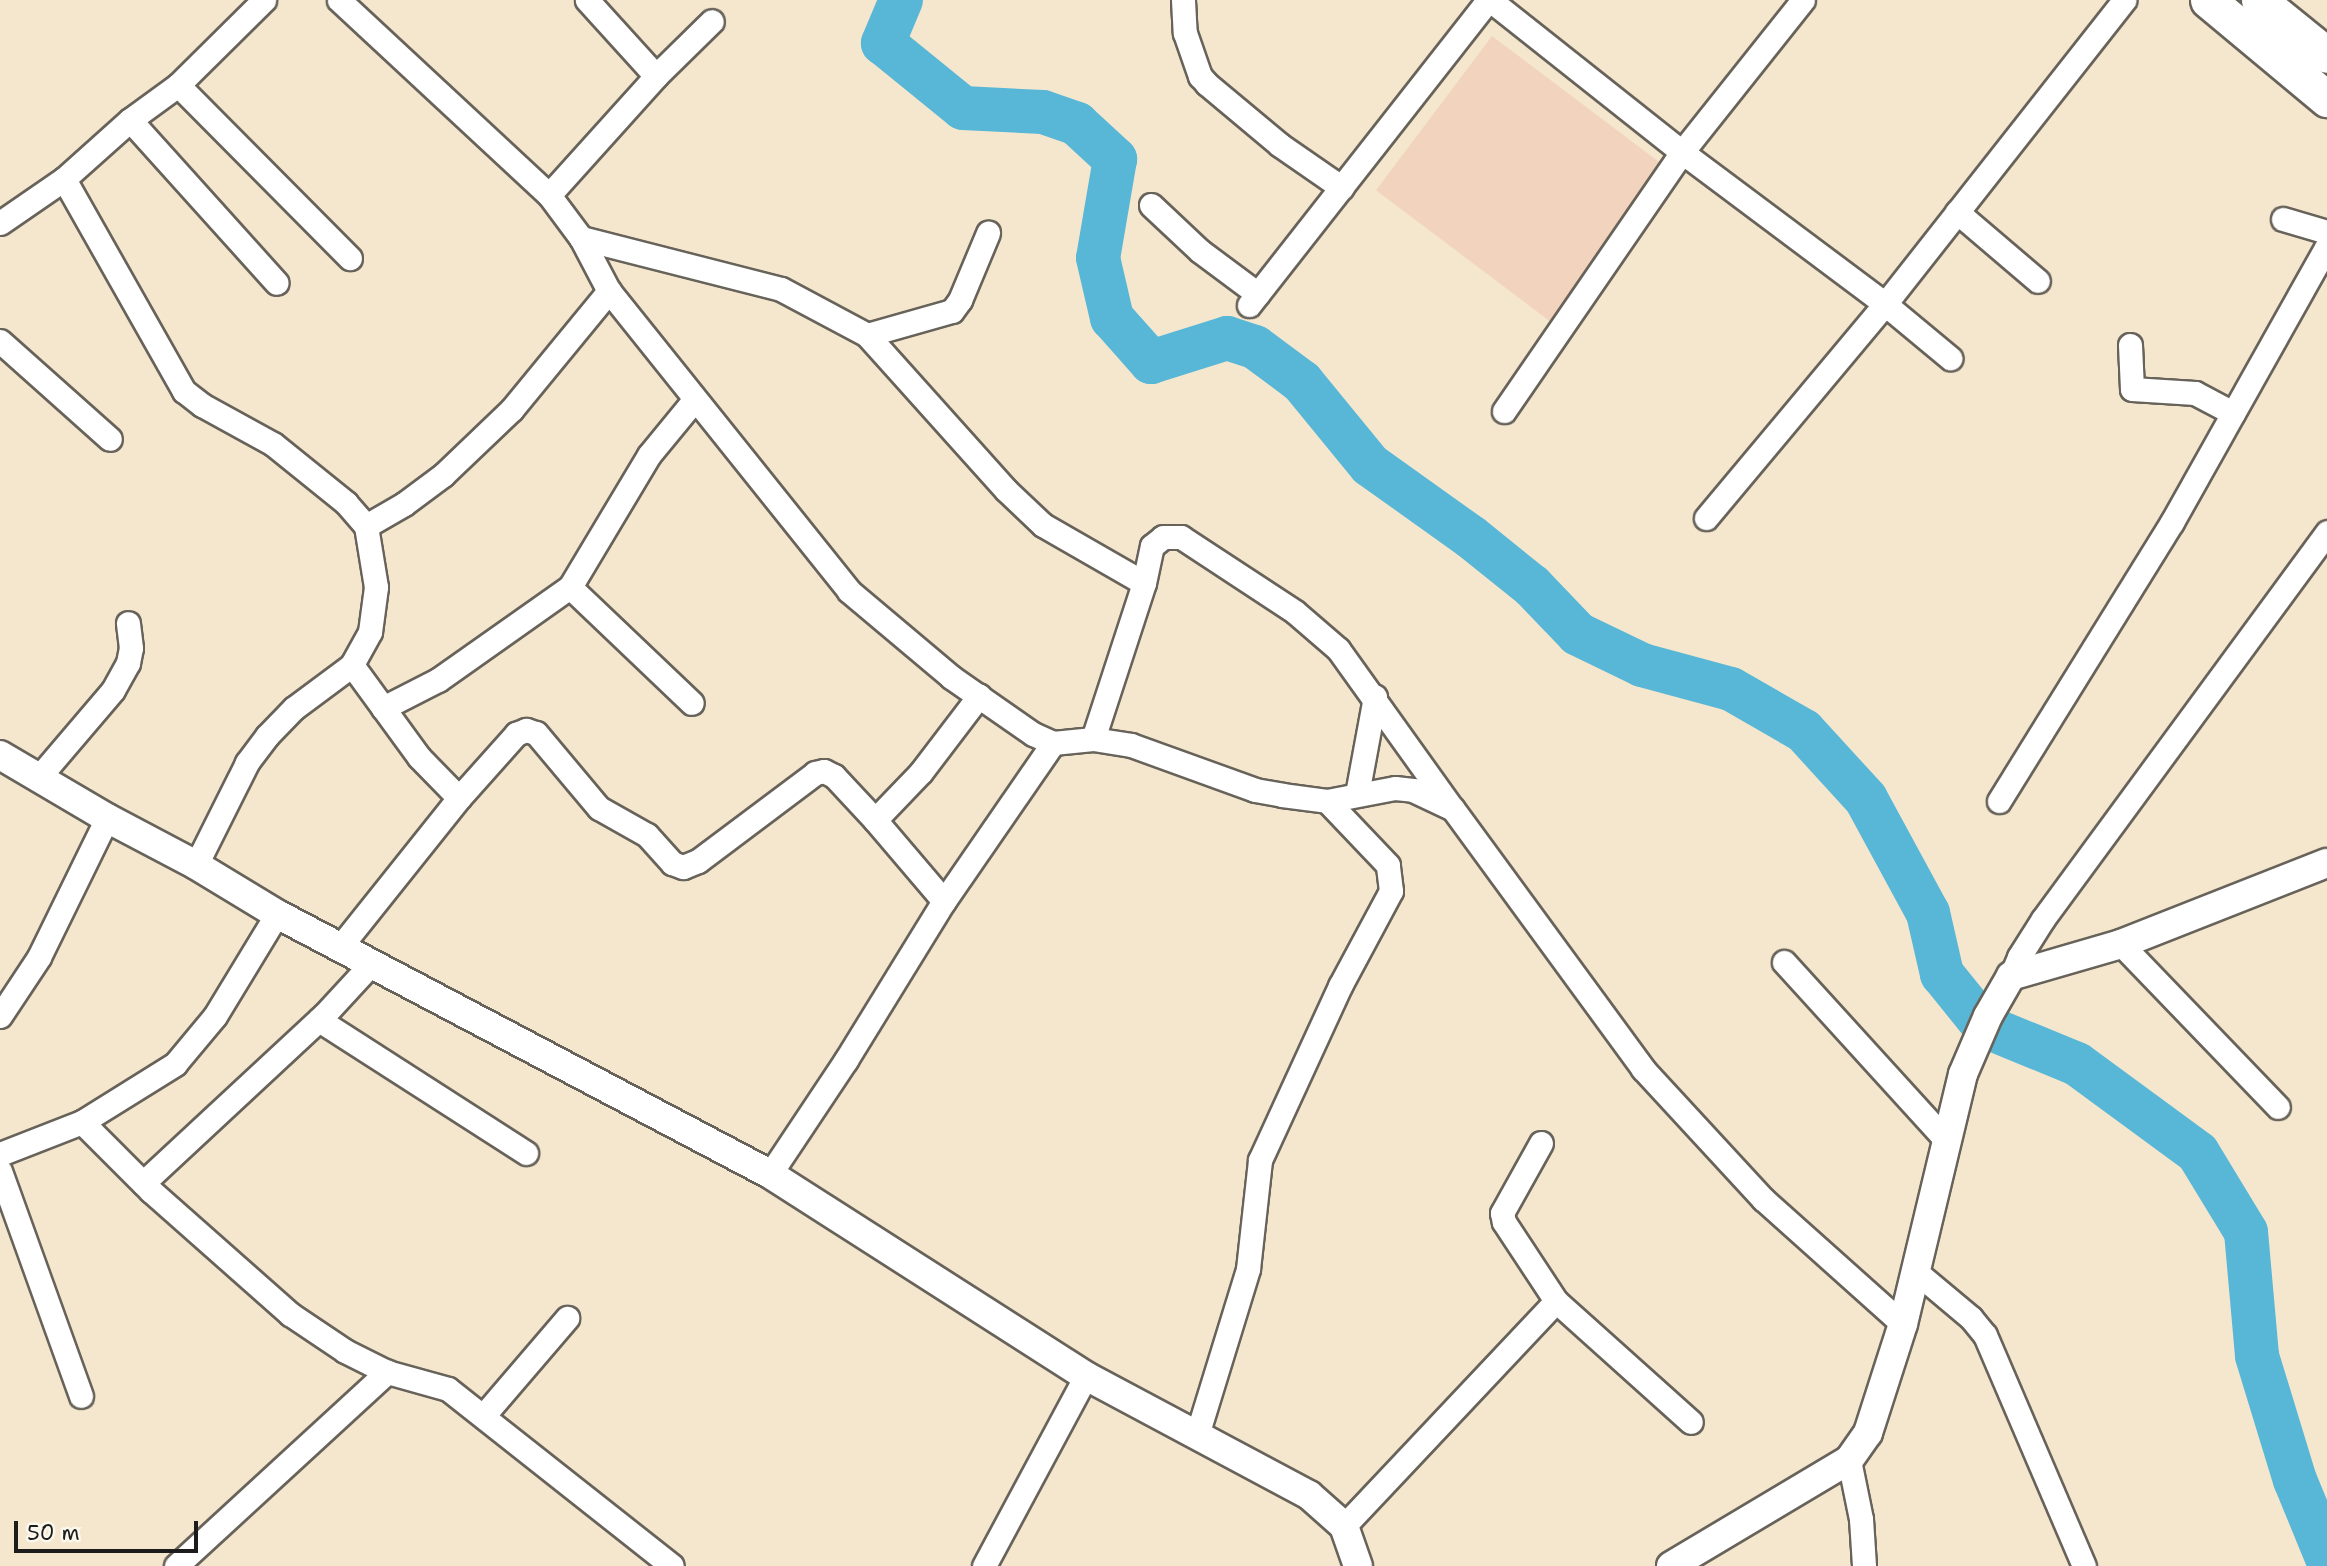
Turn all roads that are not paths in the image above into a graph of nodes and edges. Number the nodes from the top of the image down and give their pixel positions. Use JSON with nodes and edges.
{"nodes":[{"id":1,"x":264,"y":0,"type":"edge"},
{"id":2,"x":339,"y":0,"type":"edge"},
{"id":3,"x":587,"y":0,"type":"edge"},
{"id":4,"x":1183,"y":0,"type":"edge"},
{"id":5,"x":1489,"y":0,"type":"edge"},
{"id":6,"x":1803,"y":0,"type":"edge"},
{"id":7,"x":2124,"y":0,"type":"edge"},
{"id":8,"x":2208,"y":0,"type":"edge"},
{"id":9,"x":2259,"y":0,"type":"edge"},
{"id":10,"x":712,"y":22,"type":"dead end"},
{"id":11,"x":2327,"y":55,"type":"edge"},
{"id":12,"x":656,"y":76,"type":"junction"},
{"id":13,"x":177,"y":85,"type":"junction"},
{"id":14,"x":2327,"y":99,"type":"edge"},
{"id":15,"x":130,"y":120,"type":"junction"},
{"id":16,"x":1682,"y":152,"type":"junction"},
{"id":17,"x":64,"y":179,"type":"junction"},
{"id":18,"x":1342,"y":188,"type":"junction"},
{"id":19,"x":550,"y":195,"type":"junction"},
{"id":20,"x":1151,"y":205,"type":"dead end"},
{"id":21,"x":1957,"y":212,"type":"junction"},
{"id":22,"x":2283,"y":219,"type":"dead end"},
{"id":23,"x":0,"y":223,"type":"edge"},
{"id":24,"x":2327,"y":232,"type":"edge"},
{"id":25,"x":988,"y":233,"type":"dead end"},
{"id":26,"x":581,"y":237,"type":"junction"},
{"id":27,"x":2327,"y":246,"type":"edge"},
{"id":28,"x":350,"y":258,"type":"dead end"},
{"id":29,"x":2038,"y":281,"type":"dead end"},
{"id":30,"x":277,"y":283,"type":"dead end"},
{"id":31,"x":609,"y":291,"type":"junction"},
{"id":32,"x":1885,"y":304,"type":"junction"},
{"id":33,"x":867,"y":335,"type":"junction"},
{"id":34,"x":0,"y":341,"type":"edge"},
{"id":35,"x":2130,"y":345,"type":"dead end"},
{"id":36,"x":1950,"y":358,"type":"dead end"},
{"id":37,"x":695,"y":399,"type":"junction"},
{"id":38,"x":1504,"y":411,"type":"dead end"},
{"id":39,"x":2234,"y":413,"type":"junction"},
{"id":40,"x":110,"y":439,"type":"dead end"},
{"id":41,"x":1706,"y":518,"type":"dead end"},
{"id":42,"x":366,"y":526,"type":"junction"},
{"id":43,"x":2327,"y":532,"type":"edge"},
{"id":44,"x":1144,"y":583,"type":"junction"},
{"id":45,"x":570,"y":587,"type":"junction"},
{"id":46,"x":128,"y":623,"type":"dead end"},
{"id":47,"x":352,"y":665,"type":"junction"},
{"id":48,"x":979,"y":695,"type":"junction"},
{"id":49,"x":1375,"y":697,"type":"junction"},
{"id":50,"x":692,"y":703,"type":"dead end"},
{"id":51,"x":383,"y":708,"type":"junction"},
{"id":52,"x":1093,"y":739,"type":"junction"},
{"id":53,"x":1053,"y":743,"type":"junction"},
{"id":54,"x":0,"y":754,"type":"edge"},
{"id":55,"x":39,"y":777,"type":"junction"},
{"id":56,"x":1357,"y":794,"type":"junction"},
{"id":57,"x":459,"y":798,"type":"junction"},
{"id":58,"x":1327,"y":801,"type":"junction"},
{"id":59,"x":1999,"y":801,"type":"dead end"},
{"id":60,"x":1453,"y":809,"type":"junction"},
{"id":61,"x":107,"y":818,"type":"junction"},
{"id":62,"x":875,"y":820,"type":"junction"},
{"id":63,"x":2327,"y":863,"type":"edge"},
{"id":64,"x":197,"y":865,"type":"junction"},
{"id":65,"x":944,"y":901,"type":"junction"},
{"id":66,"x":277,"y":914,"type":"junction"},
{"id":67,"x":2122,"y":944,"type":"junction"},
{"id":68,"x":340,"y":947,"type":"junction"},
{"id":69,"x":1784,"y":962,"type":"dead end"},
{"id":70,"x":371,"y":964,"type":"junction"},
{"id":71,"x":2005,"y":986,"type":"junction"},
{"id":72,"x":0,"y":1016,"type":"edge"},
{"id":73,"x":319,"y":1020,"type":"junction"},
{"id":74,"x":2278,"y":1107,"type":"dead end"},
{"id":75,"x":82,"y":1122,"type":"junction"},
{"id":76,"x":1947,"y":1141,"type":"junction"},
{"id":77,"x":1541,"y":1143,"type":"dead end"},
{"id":78,"x":526,"y":1153,"type":"dead end"},
{"id":79,"x":0,"y":1154,"type":"edge"},
{"id":80,"x":0,"y":1171,"type":"edge"},
{"id":81,"x":770,"y":1174,"type":"junction"},
{"id":82,"x":143,"y":1183,"type":"junction"},
{"id":83,"x":1915,"y":1272,"type":"junction"},
{"id":84,"x":1556,"y":1301,"type":"junction"},
{"id":85,"x":567,"y":1318,"type":"dead end"},
{"id":86,"x":1903,"y":1324,"type":"junction"},
{"id":87,"x":387,"y":1372,"type":"junction"},
{"id":88,"x":1086,"y":1376,"type":"junction"},
{"id":89,"x":81,"y":1396,"type":"dead end"},
{"id":90,"x":484,"y":1415,"type":"junction"},
{"id":91,"x":1691,"y":1422,"type":"dead end"},
{"id":92,"x":1197,"y":1435,"type":"junction"},
{"id":93,"x":1849,"y":1460,"type":"junction"},
{"id":94,"x":1344,"y":1526,"type":"junction"},
{"id":95,"x":176,"y":1566,"type":"edge"},
{"id":96,"x":672,"y":1566,"type":"edge"},
{"id":97,"x":984,"y":1566,"type":"edge"},
{"id":98,"x":1358,"y":1566,"type":"edge"},
{"id":99,"x":1671,"y":1566,"type":"edge"},
{"id":100,"x":1864,"y":1566,"type":"edge"},
{"id":101,"x":2084,"y":1566,"type":"edge"}],
"edges":[{"from":1,"to":13,"type":"street"},
{"from":2,"to":19,"type":"street"},
{"from":3,"to":12,"type":"street"},
{"from":4,"to":18,"type":"street"},
{"from":5,"to":16,"type":"street"},
{"from":5,"to":18,"type":"street"},
{"from":6,"to":16,"type":"street"},
{"from":7,"to":21,"type":"street"},
{"from":8,"to":14,"type":"main road"},
{"from":9,"to":11,"type":"main road"},
{"from":10,"to":12,"type":"street"},
{"from":12,"to":19,"type":"street"},
{"from":13,"to":15,"type":"street"},
{"from":13,"to":28,"type":"street"},
{"from":15,"to":17,"type":"street"},
{"from":15,"to":30,"type":"street"},
{"from":16,"to":32,"type":"street"},
{"from":16,"to":38,"type":"street"},
{"from":17,"to":23,"type":"street"},
{"from":17,"to":42,"type":"street"},
{"from":18,"to":20,"type":"street"},
{"from":19,"to":26,"type":"street"},
{"from":21,"to":29,"type":"street"},
{"from":21,"to":32,"type":"street"},
{"from":22,"to":24,"type":"street"},
{"from":25,"to":33,"type":"street"},
{"from":26,"to":31,"type":"street"},
{"from":26,"to":33,"type":"street"},
{"from":27,"to":39,"type":"street"},
{"from":31,"to":37,"type":"street"},
{"from":31,"to":42,"type":"street"},
{"from":32,"to":36,"type":"street"},
{"from":32,"to":41,"type":"street"},
{"from":33,"to":44,"type":"street"},
{"from":34,"to":40,"type":"street"},
{"from":35,"to":39,"type":"street"},
{"from":37,"to":45,"type":"street"},
{"from":37,"to":48,"type":"street"},
{"from":39,"to":59,"type":"street"},
{"from":42,"to":47,"type":"street"},
{"from":43,"to":71,"type":"street"},
{"from":44,"to":49,"type":"street"},
{"from":44,"to":52,"type":"street"},
{"from":45,"to":50,"type":"street"},
{"from":45,"to":51,"type":"street"},
{"from":46,"to":55,"type":"street"},
{"from":47,"to":51,"type":"street"},
{"from":47,"to":64,"type":"street"},
{"from":48,"to":53,"type":"street"},
{"from":48,"to":62,"type":"street"},
{"from":49,"to":56,"type":"street"},
{"from":49,"to":60,"type":"street"},
{"from":51,"to":57,"type":"street"},
{"from":52,"to":53,"type":"street"},
{"from":52,"to":58,"type":"street"},
{"from":53,"to":65,"type":"street"},
{"from":54,"to":55,"type":"street"},
{"from":55,"to":61,"type":"street"},
{"from":56,"to":58,"type":"street"},
{"from":56,"to":60,"type":"street"},
{"from":57,"to":62,"type":"street"},
{"from":57,"to":68,"type":"street"},
{"from":58,"to":92,"type":"street"},
{"from":60,"to":86,"type":"street"},
{"from":61,"to":64,"type":"street"},
{"from":61,"to":72,"type":"street"},
{"from":62,"to":65,"type":"street"},
{"from":63,"to":67,"type":"street"},
{"from":64,"to":66,"type":"street"},
{"from":65,"to":81,"type":"street"},
{"from":66,"to":68,"type":"street"},
{"from":66,"to":75,"type":"street"},
{"from":67,"to":71,"type":"street"},
{"from":67,"to":74,"type":"street"},
{"from":68,"to":70,"type":"street"},
{"from":69,"to":76,"type":"street"},
{"from":70,"to":73,"type":"street"},
{"from":70,"to":81,"type":"street"},
{"from":71,"to":76,"type":"street"},
{"from":73,"to":78,"type":"street"},
{"from":73,"to":82,"type":"street"},
{"from":75,"to":79,"type":"street"},
{"from":75,"to":82,"type":"street"},
{"from":76,"to":83,"type":"street"},
{"from":77,"to":84,"type":"street"},
{"from":80,"to":89,"type":"street"},
{"from":81,"to":88,"type":"street"},
{"from":82,"to":87,"type":"street"},
{"from":83,"to":86,"type":"street"},
{"from":83,"to":101,"type":"street"},
{"from":84,"to":91,"type":"street"},
{"from":84,"to":94,"type":"street"},
{"from":85,"to":90,"type":"street"},
{"from":86,"to":93,"type":"street"},
{"from":87,"to":90,"type":"street"},
{"from":87,"to":95,"type":"street"},
{"from":88,"to":92,"type":"street"},
{"from":88,"to":97,"type":"street"},
{"from":90,"to":96,"type":"street"},
{"from":92,"to":94,"type":"street"},
{"from":93,"to":99,"type":"street"},
{"from":93,"to":100,"type":"street"},
{"from":94,"to":98,"type":"street"}]}
